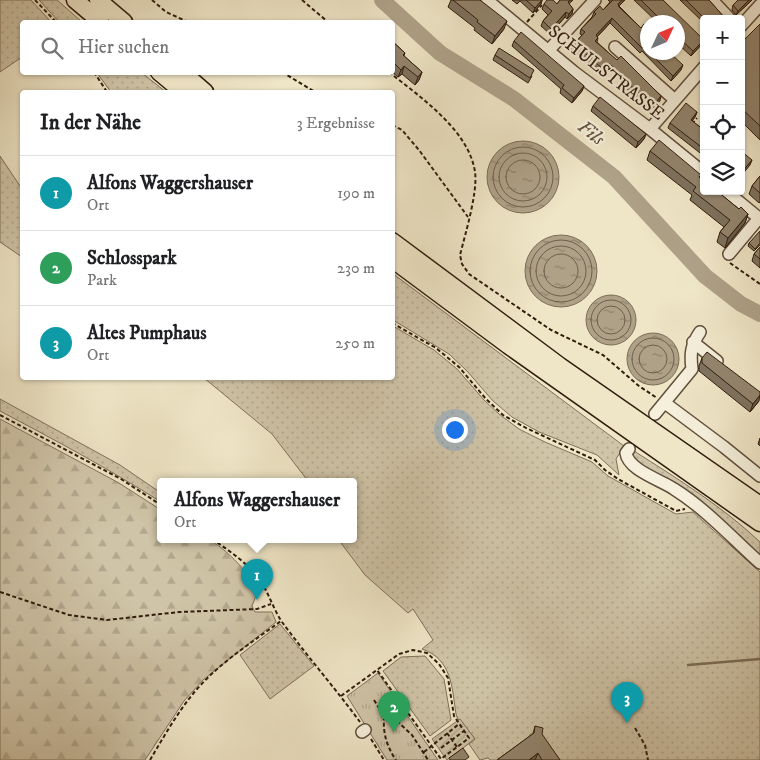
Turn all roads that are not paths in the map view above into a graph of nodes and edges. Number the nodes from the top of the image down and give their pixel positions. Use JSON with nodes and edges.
{"nodes":[{"id":1,"x":75,"y":0,"type":"edge"},
{"id":2,"x":98,"y":0,"type":"edge"},
{"id":3,"x":487,"y":0,"type":"edge"},
{"id":4,"x":594,"y":0,"type":"edge"},
{"id":5,"x":712,"y":0,"type":"edge"},
{"id":6,"x":760,"y":5,"type":"edge"},
{"id":7,"x":726,"y":15,"type":"edge"},
{"id":8,"x":99,"y":20,"type":"edge"},
{"id":9,"x":122,"y":20,"type":"edge"},
{"id":10,"x":745,"y":22,"type":"edge"},
{"id":11,"x":615,"y":47,"type":"dead end"},
{"id":12,"x":548,"y":51,"type":"junction"},
{"id":13,"x":700,"y":72,"type":"edge"},
{"id":14,"x":163,"y":75,"type":"edge"},
{"id":15,"x":185,"y":75,"type":"edge"},
{"id":16,"x":181,"y":90,"type":"edge"},
{"id":17,"x":203,"y":90,"type":"edge"},
{"id":18,"x":675,"y":100,"type":"junction"},
{"id":19,"x":650,"y":129,"type":"junction"},
{"id":20,"x":700,"y":170,"type":"edge"},
{"id":21,"x":731,"y":195,"type":"edge"},
{"id":22,"x":760,"y":218,"type":"edge"},
{"id":23,"x":395,"y":243,"type":"edge"},
{"id":24,"x":729,"y":254,"type":"road end"},
{"id":25,"x":395,"y":261,"type":"edge"},
{"id":26,"x":700,"y":332,"type":"dead end"},
{"id":27,"x":693,"y":342,"type":"junction"},
{"id":28,"x":723,"y":366,"type":"edge"},
{"id":29,"x":665,"y":403,"type":"junction"},
{"id":30,"x":655,"y":414,"type":"dead end"},
{"id":31,"x":629,"y":449,"type":"dead end"},
{"id":32,"x":760,"y":476,"type":"edge"},
{"id":33,"x":756,"y":509,"type":"edge"},
{"id":34,"x":760,"y":537,"type":"edge"},
{"id":35,"x":760,"y":563,"type":"edge"}],
"edges":[{"from":1,"to":8,"type":"highway"},
{"from":2,"to":9,"type":"highway"},
{"from":3,"to":12,"type":"street","name":"SCHULSTRASSE"},
{"from":4,"to":12,"type":"street"},
{"from":5,"to":7,"type":"street"},
{"from":6,"to":10,"type":"street"},
{"from":11,"to":18,"type":"street"},
{"from":12,"to":19,"type":"street","name":"SCHULSTRASSE"},
{"from":13,"to":18,"type":"street"},
{"from":14,"to":16,"type":"highway"},
{"from":15,"to":17,"type":"highway"},
{"from":18,"to":19,"type":"street"},
{"from":19,"to":20,"type":"street","name":"SCHULSTRASSE"},
{"from":21,"to":22,"type":"street"},
{"from":22,"to":24,"type":"street"},
{"from":23,"to":33,"type":"highway"},
{"from":25,"to":33,"type":"highway"},
{"from":26,"to":27,"type":"street"},
{"from":27,"to":28,"type":"street"},
{"from":27,"to":29,"type":"street"},
{"from":29,"to":30,"type":"street"},
{"from":29,"to":32,"type":"street"},
{"from":31,"to":35,"type":"street"},
{"from":33,"to":34,"type":"highway"}]}
